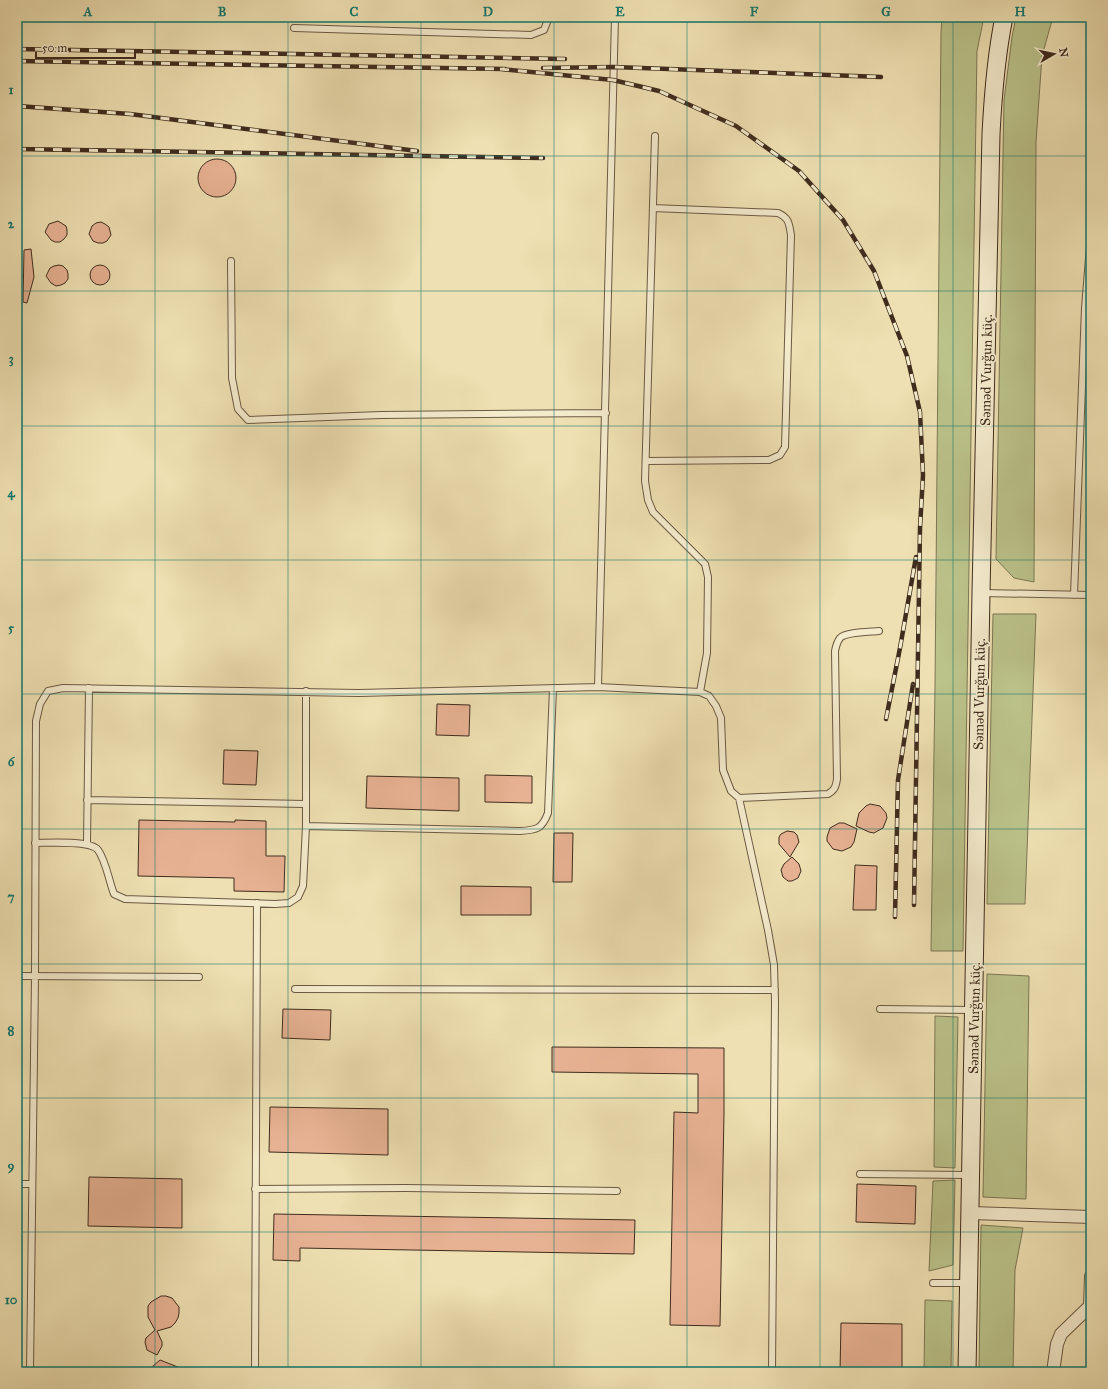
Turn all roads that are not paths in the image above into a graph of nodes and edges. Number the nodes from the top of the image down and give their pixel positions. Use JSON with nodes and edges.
{"nodes":[{"id":1,"x":549,"y":17,"type":"edge"},
{"id":2,"x":615,"y":17,"type":"edge"},
{"id":3,"x":1004,"y":17,"type":"edge"},
{"id":4,"x":294,"y":28,"type":"dead end"},
{"id":5,"x":655,"y":136,"type":"dead end"},
{"id":6,"x":653,"y":208,"type":"junction"},
{"id":7,"x":1091,"y":233,"type":"edge"},
{"id":8,"x":231,"y":261,"type":"dead end"},
{"id":9,"x":606,"y":413,"type":"junction"},
{"id":10,"x":646,"y":461,"type":"junction"},
{"id":11,"x":981,"y":593,"type":"junction"},
{"id":12,"x":1074,"y":595,"type":"junction"},
{"id":13,"x":1091,"y":595,"type":"edge"},
{"id":14,"x":879,"y":631,"type":"dead end"},
{"id":15,"x":598,"y":687,"type":"junction"},
{"id":16,"x":89,"y":688,"type":"junction"},
{"id":17,"x":552,"y":688,"type":"junction"},
{"id":18,"x":306,"y":691,"type":"junction"},
{"id":19,"x":700,"y":692,"type":"junction"},
{"id":20,"x":739,"y":798,"type":"junction"},
{"id":21,"x":87,"y":800,"type":"junction"},
{"id":22,"x":305,"y":804,"type":"junction"},
{"id":23,"x":306,"y":826,"type":"junction"},
{"id":24,"x":35,"y":843,"type":"junction"},
{"id":25,"x":87,"y":844,"type":"junction"},
{"id":26,"x":257,"y":903,"type":"junction"},
{"id":27,"x":17,"y":976,"type":"edge"},
{"id":28,"x":35,"y":977,"type":"junction"},
{"id":29,"x":199,"y":977,"type":"dead end"},
{"id":30,"x":295,"y":989,"type":"dead end"},
{"id":31,"x":775,"y":990,"type":"junction"},
{"id":32,"x":880,"y":1009,"type":"dead end"},
{"id":33,"x":974,"y":1010,"type":"junction"},
{"id":34,"x":860,"y":1174,"type":"dead end"},
{"id":35,"x":972,"y":1175,"type":"junction"},
{"id":36,"x":17,"y":1184,"type":"edge"},
{"id":37,"x":32,"y":1184,"type":"junction"},
{"id":38,"x":256,"y":1189,"type":"junction"},
{"id":39,"x":617,"y":1191,"type":"dead end"},
{"id":40,"x":971,"y":1213,"type":"junction"},
{"id":41,"x":1091,"y":1216,"type":"edge"},
{"id":42,"x":1091,"y":1276,"type":"edge"},
{"id":43,"x":933,"y":1283,"type":"dead end"},
{"id":44,"x":969,"y":1284,"type":"junction"},
{"id":45,"x":1090,"y":1307,"type":"edge"},
{"id":46,"x":30,"y":1372,"type":"edge"},
{"id":47,"x":255,"y":1372,"type":"edge"},
{"id":48,"x":772,"y":1372,"type":"edge"},
{"id":49,"x":967,"y":1372,"type":"edge"},
{"id":50,"x":1053,"y":1372,"type":"edge"}],
"edges":[{"from":1,"to":4,"type":"lane"},
{"from":2,"to":9,"type":"lane"},
{"from":3,"to":11,"type":"main road","name":"Səməd Vurğun küç."},
{"from":5,"to":6,"type":"lane"},
{"from":6,"to":10,"type":"lane"},
{"from":6,"to":10,"type":"lane"},
{"from":7,"to":12,"type":"lane"},
{"from":8,"to":9,"type":"lane"},
{"from":9,"to":15,"type":"lane"},
{"from":10,"to":19,"type":"lane"},
{"from":11,"to":12,"type":"lane"},
{"from":11,"to":33,"type":"main road","name":"Səməd Vurğun küç."},
{"from":12,"to":13,"type":"lane"},
{"from":14,"to":20,"type":"lane"},
{"from":15,"to":17,"type":"lane"},
{"from":15,"to":19,"type":"lane"},
{"from":16,"to":18,"type":"lane"},
{"from":16,"to":21,"type":"lane"},
{"from":16,"to":24,"type":"lane"},
{"from":17,"to":18,"type":"lane"},
{"from":17,"to":23,"type":"lane"},
{"from":18,"to":22,"type":"lane"},
{"from":19,"to":20,"type":"lane"},
{"from":20,"to":31,"type":"lane"},
{"from":21,"to":22,"type":"lane"},
{"from":21,"to":25,"type":"lane"},
{"from":22,"to":23,"type":"lane"},
{"from":23,"to":26,"type":"lane"},
{"from":24,"to":25,"type":"lane"},
{"from":24,"to":28,"type":"lane"},
{"from":25,"to":26,"type":"lane"},
{"from":26,"to":38,"type":"lane"},
{"from":27,"to":28,"type":"lane"},
{"from":28,"to":29,"type":"lane"},
{"from":28,"to":37,"type":"lane"},
{"from":30,"to":31,"type":"lane"},
{"from":31,"to":48,"type":"lane"},
{"from":32,"to":33,"type":"lane"},
{"from":33,"to":35,"type":"main road","name":"Səməd Vurğun küç."},
{"from":34,"to":35,"type":"lane"},
{"from":35,"to":40,"type":"main road","name":"Səməd Vurğun küç."},
{"from":36,"to":37,"type":"lane"},
{"from":37,"to":46,"type":"lane"},
{"from":38,"to":39,"type":"lane"},
{"from":38,"to":47,"type":"lane"},
{"from":40,"to":41,"type":"street"},
{"from":40,"to":44,"type":"main road","name":"Səməd Vurğun küç."},
{"from":42,"to":45,"type":"street"},
{"from":43,"to":44,"type":"lane"},
{"from":44,"to":49,"type":"main road","name":"Səməd Vurğun küç."},
{"from":45,"to":50,"type":"street"}]}
